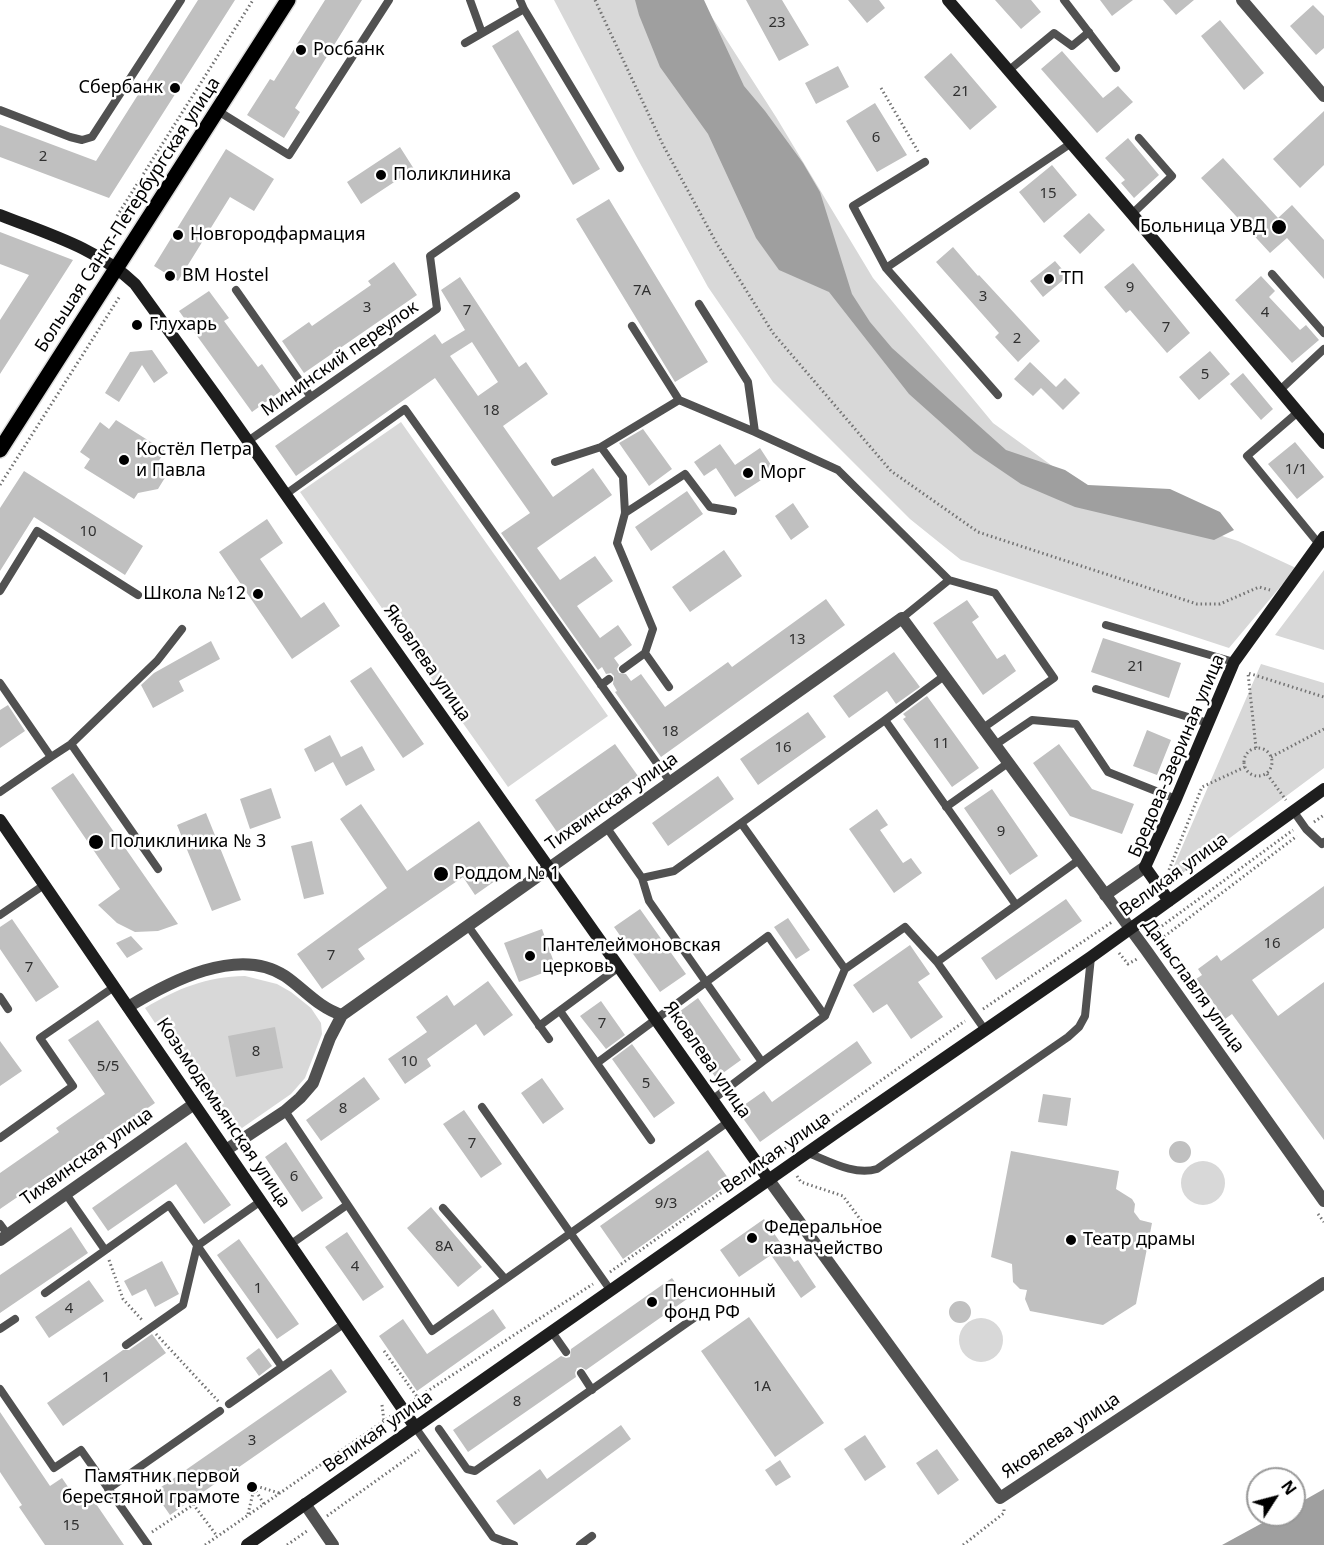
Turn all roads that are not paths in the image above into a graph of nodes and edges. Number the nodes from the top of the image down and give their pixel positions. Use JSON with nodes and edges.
{"nodes":[{"id":1,"x":180,"y":0,"type":"edge"},
{"id":2,"x":288,"y":0,"type":"edge"},
{"id":3,"x":389,"y":0,"type":"edge"},
{"id":4,"x":470,"y":0,"type":"edge"},
{"id":5,"x":520,"y":0,"type":"edge"},
{"id":6,"x":948,"y":0,"type":"edge"},
{"id":7,"x":1064,"y":0,"type":"edge"},
{"id":8,"x":1242,"y":0,"type":"edge"},
{"id":9,"x":524,"y":9,"type":"junction"},
{"id":10,"x":1089,"y":32,"type":"junction"},
{"id":11,"x":482,"y":33,"type":"junction"},
{"id":12,"x":465,"y":43,"type":"dead end"},
{"id":13,"x":1116,"y":68,"type":"dead end"},
{"id":14,"x":1008,"y":71,"type":"junction"},
{"id":15,"x":1324,"y":96,"type":"edge"},
{"id":16,"x":0,"y":110,"type":"edge"},
{"id":17,"x":218,"y":111,"type":"junction"},
{"id":18,"x":1139,"y":138,"type":"dead end"},
{"id":19,"x":1070,"y":144,"type":"junction"},
{"id":20,"x":925,"y":162,"type":"road end"},
{"id":21,"x":620,"y":168,"type":"dead end"},
{"id":22,"x":516,"y":196,"type":"dead end"},
{"id":23,"x":1132,"y":214,"type":"junction"},
{"id":24,"x":0,"y":215,"type":"edge"},
{"id":25,"x":118,"y":268,"type":"junction"},
{"id":26,"x":885,"y":268,"type":"junction"},
{"id":27,"x":1272,"y":274,"type":"dead end"},
{"id":28,"x":236,"y":290,"type":"dead end"},
{"id":29,"x":699,"y":304,"type":"dead end"},
{"id":30,"x":632,"y":326,"type":"dead end"},
{"id":31,"x":1324,"y":333,"type":"edge"},
{"id":32,"x":1324,"y":349,"type":"edge"},
{"id":33,"x":1280,"y":390,"type":"junction"},
{"id":34,"x":998,"y":395,"type":"dead end"},
{"id":35,"x":311,"y":398,"type":"junction"},
{"id":36,"x":679,"y":400,"type":"junction"},
{"id":37,"x":1298,"y":412,"type":"junction"},
{"id":38,"x":755,"y":432,"type":"junction"},
{"id":39,"x":248,"y":441,"type":"junction"},
{"id":40,"x":1324,"y":442,"type":"edge"},
{"id":41,"x":601,"y":447,"type":"junction"},
{"id":42,"x":0,"y":450,"type":"edge"},
{"id":43,"x":555,"y":462,"type":"dead end"},
{"id":44,"x":286,"y":494,"type":"junction"},
{"id":45,"x":733,"y":512,"type":"dead end"},
{"id":46,"x":625,"y":513,"type":"junction"},
{"id":47,"x":1321,"y":541,"type":"edge"},
{"id":48,"x":949,"y":580,"type":"junction"},
{"id":49,"x":0,"y":591,"type":"edge"},
{"id":50,"x":138,"y":595,"type":"dead end"},
{"id":51,"x":903,"y":618,"type":"junction"},
{"id":52,"x":1106,"y":625,"type":"dead end"},
{"id":53,"x":182,"y":629,"type":"dead end"},
{"id":54,"x":645,"y":654,"type":"junction"},
{"id":55,"x":1234,"y":662,"type":"junction"},
{"id":56,"x":623,"y":669,"type":"dead end"},
{"id":57,"x":944,"y":675,"type":"junction"},
{"id":58,"x":609,"y":679,"type":"dead end"},
{"id":59,"x":0,"y":683,"type":"edge"},
{"id":60,"x":601,"y":685,"type":"junction"},
{"id":61,"x":669,"y":687,"type":"dead end"},
{"id":62,"x":1096,"y":689,"type":"dead end"},
{"id":63,"x":885,"y":720,"type":"junction"},
{"id":64,"x":1208,"y":723,"type":"junction"},
{"id":65,"x":983,"y":728,"type":"junction"},
{"id":66,"x":71,"y":744,"type":"junction"},
{"id":67,"x":995,"y":745,"type":"junction"},
{"id":68,"x":51,"y":757,"type":"junction"},
{"id":69,"x":1008,"y":763,"type":"junction"},
{"id":70,"x":671,"y":783,"type":"junction"},
{"id":71,"x":1324,"y":789,"type":"edge"},
{"id":72,"x":0,"y":792,"type":"edge"},
{"id":73,"x":1176,"y":799,"type":"junction"},
{"id":74,"x":1291,"y":806,"type":"junction"},
{"id":75,"x":946,"y":807,"type":"junction"},
{"id":76,"x":0,"y":820,"type":"edge"},
{"id":77,"x":741,"y":823,"type":"junction"},
{"id":78,"x":607,"y":828,"type":"junction"},
{"id":79,"x":1324,"y":842,"type":"edge"},
{"id":80,"x":1079,"y":860,"type":"junction"},
{"id":81,"x":1145,"y":867,"type":"junction"},
{"id":82,"x":549,"y":868,"type":"junction"},
{"id":83,"x":158,"y":869,"type":"dead end"},
{"id":84,"x":642,"y":878,"type":"junction"},
{"id":85,"x":44,"y":885,"type":"junction"},
{"id":86,"x":1106,"y":895,"type":"junction"},
{"id":87,"x":1169,"y":901,"type":"junction"},
{"id":88,"x":1016,"y":904,"type":"junction"},
{"id":89,"x":0,"y":915,"type":"edge"},
{"id":90,"x":468,"y":926,"type":"junction"},
{"id":91,"x":1130,"y":929,"type":"junction"},
{"id":92,"x":1091,"y":957,"type":"junction"},
{"id":93,"x":937,"y":962,"type":"junction"},
{"id":94,"x":619,"y":967,"type":"junction"},
{"id":95,"x":845,"y":969,"type":"junction"},
{"id":96,"x":705,"y":982,"type":"junction"},
{"id":97,"x":114,"y":987,"type":"junction"},
{"id":98,"x":0,"y":997,"type":"edge"},
{"id":99,"x":128,"y":1007,"type":"junction"},
{"id":100,"x":8,"y":1009,"type":"dead end"},
{"id":101,"x":560,"y":1011,"type":"junction"},
{"id":102,"x":342,"y":1015,"type":"junction"},
{"id":103,"x":825,"y":1016,"type":"junction"},
{"id":104,"x":656,"y":1019,"type":"junction"},
{"id":105,"x":539,"y":1026,"type":"junction"},
{"id":106,"x":985,"y":1030,"type":"junction"},
{"id":107,"x":549,"y":1039,"type":"dead end"},
{"id":108,"x":762,"y":1062,"type":"junction"},
{"id":109,"x":597,"y":1063,"type":"junction"},
{"id":110,"x":712,"y":1100,"type":"junction"},
{"id":111,"x":194,"y":1104,"type":"junction"},
{"id":112,"x":482,"y":1107,"type":"dead end"},
{"id":113,"x":285,"y":1111,"type":"junction"},
{"id":114,"x":728,"y":1122,"type":"junction"},
{"id":115,"x":0,"y":1138,"type":"edge"},
{"id":116,"x":651,"y":1140,"type":"dead end"},
{"id":117,"x":226,"y":1150,"type":"junction"},
{"id":118,"x":807,"y":1153,"type":"junction"},
{"id":119,"x":769,"y":1180,"type":"junction"},
{"id":120,"x":66,"y":1194,"type":"junction"},
{"id":121,"x":261,"y":1201,"type":"junction"},
{"id":122,"x":1324,"y":1201,"type":"edge"},
{"id":123,"x":347,"y":1204,"type":"junction"},
{"id":124,"x":443,"y":1208,"type":"dead end"},
{"id":125,"x":0,"y":1224,"type":"edge"},
{"id":126,"x":570,"y":1233,"type":"junction"},
{"id":127,"x":4,"y":1238,"type":"edge"},
{"id":128,"x":291,"y":1244,"type":"junction"},
{"id":129,"x":197,"y":1246,"type":"junction"},
{"id":130,"x":105,"y":1250,"type":"junction"},
{"id":131,"x":505,"y":1279,"type":"junction"},
{"id":132,"x":1324,"y":1283,"type":"edge"},
{"id":133,"x":611,"y":1291,"type":"junction"},
{"id":134,"x":45,"y":1293,"type":"dead end"},
{"id":135,"x":704,"y":1311,"type":"dead end"},
{"id":136,"x":15,"y":1319,"type":"dead end"},
{"id":137,"x":345,"y":1323,"type":"junction"},
{"id":138,"x":0,"y":1329,"type":"edge"},
{"id":139,"x":552,"y":1332,"type":"junction"},
{"id":140,"x":126,"y":1345,"type":"dead end"},
{"id":141,"x":566,"y":1352,"type":"dead end"},
{"id":142,"x":282,"y":1367,"type":"junction"},
{"id":143,"x":581,"y":1373,"type":"dead end"},
{"id":144,"x":0,"y":1389,"type":"edge"},
{"id":145,"x":592,"y":1390,"type":"junction"},
{"id":146,"x":229,"y":1404,"type":"dead end"},
{"id":147,"x":219,"y":1411,"type":"dead end"},
{"id":148,"x":416,"y":1427,"type":"junction"},
{"id":149,"x":439,"y":1429,"type":"dead end"},
{"id":150,"x":108,"y":1489,"type":"junction"},
{"id":151,"x":305,"y":1504,"type":"junction"},
{"id":152,"x":592,"y":1536,"type":"dead end"},
{"id":153,"x":148,"y":1545,"type":"edge"},
{"id":154,"x":247,"y":1545,"type":"edge"},
{"id":155,"x":333,"y":1545,"type":"edge"},
{"id":156,"x":514,"y":1545,"type":"edge"},
{"id":157,"x":580,"y":1545,"type":"edge"}],
"edges":[{"from":1,"to":16,"type":"lane"},
{"from":2,"to":17,"type":"main road","name":"Большая Санкт-Петербургская улица"},
{"from":3,"to":17,"type":"lane"},
{"from":4,"to":11,"type":"lane"},
{"from":5,"to":9,"type":"lane"},
{"from":6,"to":14,"type":"street"},
{"from":7,"to":10,"type":"lane"},
{"from":8,"to":15,"type":"street"},
{"from":9,"to":11,"type":"lane"},
{"from":9,"to":21,"type":"lane"},
{"from":10,"to":13,"type":"lane"},
{"from":10,"to":14,"type":"lane"},
{"from":11,"to":12,"type":"lane"},
{"from":14,"to":19,"type":"street"},
{"from":17,"to":25,"type":"main road","name":"Большая Санкт-Петербургская улица"},
{"from":18,"to":23,"type":"lane"},
{"from":19,"to":23,"type":"street"},
{"from":19,"to":26,"type":"lane"},
{"from":20,"to":26,"type":"lane"},
{"from":22,"to":35,"type":"lane","name":"Мининский переулок"},
{"from":23,"to":33,"type":"street"},
{"from":24,"to":25,"type":"street","name":"Яковлева улица"},
{"from":25,"to":39,"type":"street","name":"Яковлева улица"},
{"from":25,"to":42,"type":"main road","name":"Большая Санкт-Петербургская улица"},
{"from":26,"to":34,"type":"lane"},
{"from":27,"to":31,"type":"lane"},
{"from":28,"to":35,"type":"lane"},
{"from":29,"to":38,"type":"lane"},
{"from":30,"to":36,"type":"lane"},
{"from":32,"to":33,"type":"lane"},
{"from":33,"to":37,"type":"street"},
{"from":35,"to":39,"type":"lane","name":"Мининский переулок"},
{"from":36,"to":38,"type":"lane"},
{"from":36,"to":41,"type":"lane"},
{"from":37,"to":40,"type":"street"},
{"from":37,"to":47,"type":"lane"},
{"from":38,"to":48,"type":"lane"},
{"from":39,"to":44,"type":"street","name":"Яковлева улица"},
{"from":41,"to":43,"type":"lane"},
{"from":41,"to":46,"type":"lane"},
{"from":44,"to":60,"type":"lane"},
{"from":44,"to":82,"type":"street","name":"Яковлева улица"},
{"from":45,"to":46,"type":"lane"},
{"from":46,"to":54,"type":"lane"},
{"from":47,"to":55,"type":"street","name":"Бредова-Звериная улица"},
{"from":48,"to":51,"type":"lane"},
{"from":48,"to":65,"type":"lane"},
{"from":49,"to":50,"type":"lane"},
{"from":51,"to":57,"type":"street","name":"Даньславля улица"},
{"from":51,"to":70,"type":"street","name":"Тихвинская улица"},
{"from":52,"to":55,"type":"lane"},
{"from":53,"to":66,"type":"lane"},
{"from":54,"to":56,"type":"lane"},
{"from":54,"to":61,"type":"lane"},
{"from":55,"to":64,"type":"street","name":"Бредова-Звериная улица"},
{"from":57,"to":63,"type":"lane"},
{"from":57,"to":65,"type":"street","name":"Даньславля улица"},
{"from":58,"to":60,"type":"lane"},
{"from":59,"to":68,"type":"lane"},
{"from":60,"to":70,"type":"lane"},
{"from":62,"to":64,"type":"lane"},
{"from":63,"to":75,"type":"lane"},
{"from":63,"to":77,"type":"lane"},
{"from":64,"to":73,"type":"street","name":"Бредова-Звериная улица"},
{"from":65,"to":67,"type":"street","name":"Даньславля улица"},
{"from":66,"to":68,"type":"lane"},
{"from":66,"to":83,"type":"lane"},
{"from":67,"to":69,"type":"street","name":"Даньславля улица"},
{"from":67,"to":73,"type":"lane"},
{"from":68,"to":72,"type":"lane"},
{"from":69,"to":75,"type":"lane"},
{"from":69,"to":80,"type":"street","name":"Даньславля улица"},
{"from":70,"to":78,"type":"street","name":"Тихвинская улица"},
{"from":71,"to":74,"type":"street","name":"Великая улица"},
{"from":73,"to":81,"type":"street","name":"Бредова-Звериная улица"},
{"from":74,"to":79,"type":"lane"},
{"from":74,"to":87,"type":"street","name":"Великая улица"},
{"from":75,"to":88,"type":"lane"},
{"from":76,"to":85,"type":"street","name":"Козьмодемьянская улица"},
{"from":77,"to":84,"type":"lane"},
{"from":77,"to":95,"type":"lane"},
{"from":78,"to":82,"type":"street","name":"Тихвинская улица"},
{"from":78,"to":84,"type":"lane"},
{"from":80,"to":86,"type":"street","name":"Даньславля улица"},
{"from":80,"to":88,"type":"lane"},
{"from":81,"to":86,"type":"street"},
{"from":81,"to":87,"type":"street","name":"Бредова-Звериная улица"},
{"from":82,"to":90,"type":"street","name":"Тихвинская улица"},
{"from":82,"to":94,"type":"street","name":"Яковлева улица"},
{"from":84,"to":96,"type":"lane"},
{"from":85,"to":89,"type":"lane"},
{"from":85,"to":97,"type":"street","name":"Козьмодемьянская улица"},
{"from":86,"to":91,"type":"street","name":"Даньславля улица"},
{"from":87,"to":91,"type":"street","name":"Великая улица"},
{"from":88,"to":93,"type":"lane"},
{"from":90,"to":102,"type":"street","name":"Тихвинская улица"},
{"from":90,"to":105,"type":"lane"},
{"from":91,"to":92,"type":"street","name":"Великая улица"},
{"from":91,"to":122,"type":"street","name":"Даньславля улица"},
{"from":92,"to":106,"type":"street","name":"Великая улица"},
{"from":92,"to":118,"type":"lane"},
{"from":93,"to":95,"type":"lane"},
{"from":93,"to":106,"type":"lane"},
{"from":94,"to":101,"type":"lane"},
{"from":94,"to":104,"type":"street","name":"Яковлева улица"},
{"from":95,"to":103,"type":"lane"},
{"from":96,"to":103,"type":"lane"},
{"from":96,"to":104,"type":"lane"},
{"from":96,"to":108,"type":"lane"},
{"from":97,"to":99,"type":"street","name":"Козьмодемьянская улица"},
{"from":97,"to":115,"type":"lane"},
{"from":98,"to":100,"type":"lane"},
{"from":99,"to":102,"type":"street"},
{"from":99,"to":111,"type":"street","name":"Козьмодемьянская улица"},
{"from":101,"to":105,"type":"lane"},
{"from":101,"to":109,"type":"lane"},
{"from":102,"to":113,"type":"street","name":"Тихвинская улица"},
{"from":103,"to":108,"type":"lane"},
{"from":104,"to":109,"type":"lane"},
{"from":104,"to":110,"type":"street","name":"Яковлева улица"},
{"from":105,"to":107,"type":"lane"},
{"from":106,"to":118,"type":"street","name":"Великая улица"},
{"from":108,"to":110,"type":"lane"},
{"from":109,"to":116,"type":"lane"},
{"from":110,"to":114,"type":"street","name":"Яковлева улица"},
{"from":111,"to":117,"type":"street","name":"Козьмодемьянская улица"},
{"from":111,"to":120,"type":"street","name":"Тихвинская улица"},
{"from":112,"to":126,"type":"lane"},
{"from":113,"to":117,"type":"street","name":"Тихвинская улица"},
{"from":113,"to":123,"type":"lane"},
{"from":114,"to":119,"type":"street","name":"Яковлева улица"},
{"from":114,"to":126,"type":"lane"},
{"from":117,"to":121,"type":"street","name":"Козьмодемьянская улица"},
{"from":118,"to":119,"type":"street","name":"Великая улица"},
{"from":119,"to":132,"type":"street","name":"Яковлева улица"},
{"from":119,"to":133,"type":"street","name":"Великая улица"},
{"from":120,"to":127,"type":"street","name":"Тихвинская улица"},
{"from":120,"to":130,"type":"lane"},
{"from":121,"to":128,"type":"street","name":"Козьмодемьянская улица"},
{"from":121,"to":129,"type":"lane"},
{"from":123,"to":128,"type":"lane"},
{"from":123,"to":131,"type":"lane"},
{"from":124,"to":131,"type":"lane"},
{"from":125,"to":127,"type":"lane"},
{"from":126,"to":131,"type":"lane"},
{"from":126,"to":133,"type":"lane"},
{"from":128,"to":137,"type":"street","name":"Козьмодемьянская улица"},
{"from":129,"to":130,"type":"lane"},
{"from":129,"to":140,"type":"lane"},
{"from":129,"to":142,"type":"lane"},
{"from":130,"to":134,"type":"lane"},
{"from":133,"to":139,"type":"street","name":"Великая улица"},
{"from":135,"to":145,"type":"lane"},
{"from":136,"to":138,"type":"lane"},
{"from":137,"to":142,"type":"lane"},
{"from":137,"to":148,"type":"street","name":"Козьмодемьянская улица"},
{"from":139,"to":141,"type":"lane"},
{"from":139,"to":148,"type":"street","name":"Великая улица"},
{"from":142,"to":146,"type":"lane"},
{"from":143,"to":145,"type":"lane"},
{"from":144,"to":150,"type":"lane"},
{"from":145,"to":149,"type":"lane"},
{"from":147,"to":150,"type":"lane"},
{"from":148,"to":151,"type":"street","name":"Великая улица"},
{"from":148,"to":156,"type":"lane"},
{"from":150,"to":153,"type":"lane"},
{"from":151,"to":154,"type":"street","name":"Великая улица"},
{"from":151,"to":155,"type":"street"},
{"from":152,"to":157,"type":"lane"}]}
